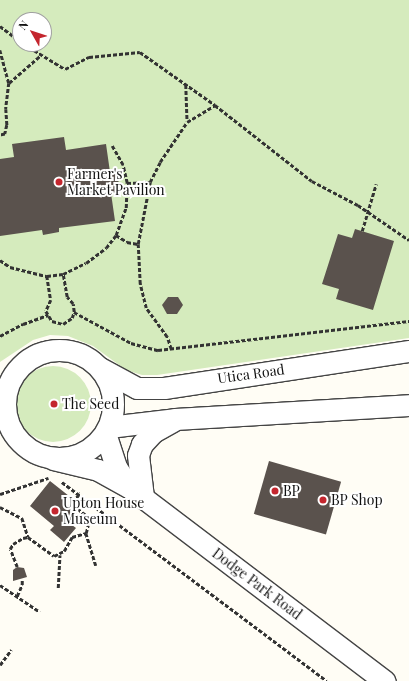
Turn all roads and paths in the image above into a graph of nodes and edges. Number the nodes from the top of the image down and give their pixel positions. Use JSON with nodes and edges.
{"nodes":[{"id":1,"x":0,"y":26,"type":"edge"},
{"id":2,"x":12,"y":35,"type":"edge"},
{"id":3,"x":0,"y":50,"type":"edge"},
{"id":4,"x":35,"y":52,"type":"edge"},
{"id":5,"x":40,"y":56,"type":"junction"},
{"id":6,"x":9,"y":84,"type":"junction"},
{"id":7,"x":186,"y":85,"type":"junction"},
{"id":8,"x":215,"y":105,"type":"junction"},
{"id":9,"x":187,"y":122,"type":"junction"},
{"id":10,"x":0,"y":135,"type":"edge"},
{"id":11,"x":112,"y":146,"type":"dead end"},
{"id":12,"x":150,"y":182,"type":"junction"},
{"id":13,"x":127,"y":183,"type":"junction"},
{"id":14,"x":376,"y":184,"type":"dead end"},
{"id":15,"x":368,"y":212,"type":"junction"},
{"id":16,"x":362,"y":231,"type":"dead end"},
{"id":17,"x":116,"y":235,"type":"junction"},
{"id":18,"x":409,"y":240,"type":"edge"},
{"id":19,"x":138,"y":244,"type":"junction"},
{"id":20,"x":0,"y":260,"type":"edge"},
{"id":21,"x":63,"y":274,"type":"junction"},
{"id":22,"x":47,"y":276,"type":"junction"},
{"id":23,"x":74,"y":312,"type":"junction"},
{"id":24,"x":48,"y":315,"type":"junction"},
{"id":25,"x":409,"y":321,"type":"edge"},
{"id":26,"x":0,"y":336,"type":"edge"},
{"id":27,"x":171,"y":349,"type":"junction"},
{"id":28,"x":409,"y":351,"type":"edge"},
{"id":29,"x":26,"y":361,"type":"junction"},
{"id":30,"x":98,"y":367,"type":"junction"},
{"id":31,"x":0,"y":375,"type":"edge"},
{"id":32,"x":409,"y":405,"type":"edge"},
{"id":33,"x":175,"y":419,"type":"junction"},
{"id":34,"x":107,"y":430,"type":"junction"},
{"id":35,"x":8,"y":438,"type":"edge"},
{"id":36,"x":53,"y":459,"type":"junction"},
{"id":37,"x":136,"y":492,"type":"junction"},
{"id":38,"x":80,"y":493,"type":"junction"},
{"id":39,"x":0,"y":494,"type":"edge"},
{"id":40,"x":71,"y":504,"type":"junction"},
{"id":41,"x":0,"y":507,"type":"edge"},
{"id":42,"x":69,"y":507,"type":"dead end"},
{"id":43,"x":86,"y":533,"type":"junction"},
{"id":44,"x":28,"y":536,"type":"junction"},
{"id":45,"x":60,"y":555,"type":"junction"},
{"id":46,"x":96,"y":565,"type":"dead end"},
{"id":47,"x":17,"y":567,"type":"dead end"},
{"id":48,"x":22,"y":580,"type":"dead end"},
{"id":49,"x":0,"y":585,"type":"edge"},
{"id":50,"x":58,"y":588,"type":"dead end"},
{"id":51,"x":17,"y":596,"type":"junction"},
{"id":52,"x":40,"y":612,"type":"dead end"},
{"id":53,"x":11,"y":650,"type":"dead end"},
{"id":54,"x":0,"y":665,"type":"edge"},
{"id":55,"x":327,"y":681,"type":"edge"},
{"id":56,"x":385,"y":681,"type":"edge"}],
"edges":[{"from":1,"to":2,"type":"path"},
{"from":3,"to":6,"type":"path"},
{"from":4,"to":5,"type":"path"},
{"from":5,"to":6,"type":"path"},
{"from":5,"to":7,"type":"path"},
{"from":6,"to":10,"type":"path"},
{"from":7,"to":8,"type":"path"},
{"from":7,"to":9,"type":"path"},
{"from":8,"to":9,"type":"path"},
{"from":8,"to":15,"type":"path"},
{"from":9,"to":12,"type":"path"},
{"from":11,"to":13,"type":"path"},
{"from":12,"to":13,"type":"path"},
{"from":12,"to":19,"type":"path"},
{"from":13,"to":17,"type":"path"},
{"from":14,"to":15,"type":"path"},
{"from":15,"to":16,"type":"path"},
{"from":15,"to":18,"type":"path"},
{"from":17,"to":19,"type":"path"},
{"from":17,"to":21,"type":"path"},
{"from":19,"to":27,"type":"path"},
{"from":20,"to":22,"type":"path"},
{"from":21,"to":22,"type":"path"},
{"from":21,"to":23,"type":"path"},
{"from":22,"to":24,"type":"path"},
{"from":23,"to":24,"type":"path"},
{"from":23,"to":27,"type":"path"},
{"from":24,"to":26,"type":"path"},
{"from":25,"to":27,"type":"path"},
{"from":28,"to":30,"type":"street","name":"Utica Road"},
{"from":29,"to":30,"type":"street"},
{"from":29,"to":31,"type":"street"},
{"from":29,"to":35,"type":"street"},
{"from":30,"to":34,"type":"street"},
{"from":32,"to":33,"type":"street"},
{"from":33,"to":34,"type":"street"},
{"from":33,"to":37,"type":"street"},
{"from":34,"to":36,"type":"street"},
{"from":34,"to":37,"type":"street","name":"Dodge Park Road"},
{"from":35,"to":36,"type":"street"},
{"from":36,"to":37,"type":"street","name":"Dodge Park Road"},
{"from":37,"to":56,"type":"street","name":"Dodge Park Road"},
{"from":38,"to":39,"type":"path"},
{"from":38,"to":40,"type":"path"},
{"from":38,"to":55,"type":"path"},
{"from":40,"to":42,"type":"path"},
{"from":40,"to":43,"type":"path"},
{"from":41,"to":44,"type":"path"},
{"from":43,"to":45,"type":"path"},
{"from":43,"to":46,"type":"path"},
{"from":44,"to":45,"type":"path"},
{"from":44,"to":47,"type":"path"},
{"from":45,"to":50,"type":"path"},
{"from":48,"to":51,"type":"path"},
{"from":49,"to":51,"type":"path"},
{"from":51,"to":52,"type":"path"},
{"from":53,"to":54,"type":"path"}]}
